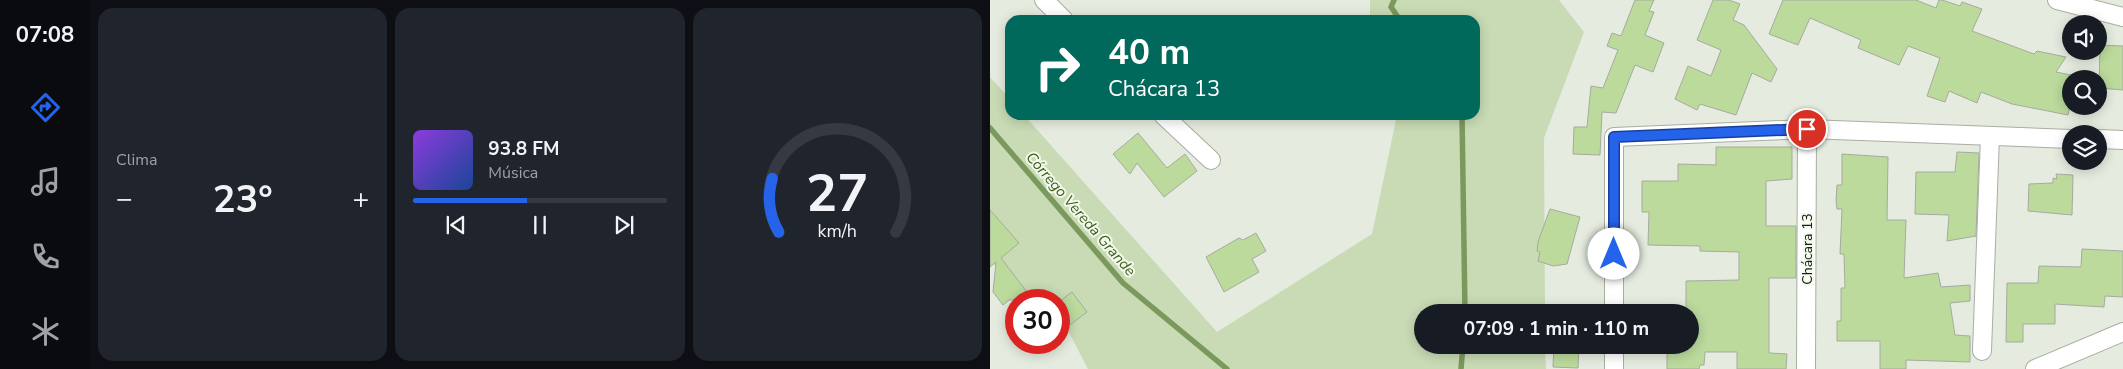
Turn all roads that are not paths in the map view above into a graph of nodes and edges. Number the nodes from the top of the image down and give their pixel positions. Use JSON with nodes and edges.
{"nodes":[{"id":1,"x":1044,"y":0,"type":"edge"},
{"id":2,"x":2057,"y":0,"type":"edge"},
{"id":3,"x":1059,"y":15,"type":"edge"},
{"id":4,"x":2123,"y":17,"type":"edge"},
{"id":5,"x":1168,"y":120,"type":"edge"},
{"id":6,"x":1807,"y":129,"type":"junction"},
{"id":7,"x":1990,"y":136,"type":"junction"},
{"id":8,"x":2062,"y":139,"type":"edge"},
{"id":9,"x":2107,"y":139,"type":"edge"},
{"id":10,"x":2123,"y":140,"type":"edge"},
{"id":11,"x":1211,"y":160,"type":"dead end"},
{"id":12,"x":1614,"y":304,"type":"edge"},
{"id":13,"x":2123,"y":332,"type":"edge"},
{"id":14,"x":1982,"y":351,"type":"dead end"},
{"id":15,"x":1614,"y":354,"type":"edge"},
{"id":16,"x":1614,"y":369,"type":"edge"},
{"id":17,"x":1806,"y":369,"type":"edge"},
{"id":18,"x":2035,"y":369,"type":"edge"}],
"edges":[{"from":1,"to":3,"type":"street"},
{"from":2,"to":4,"type":"street"},
{"from":5,"to":11,"type":"street"},
{"from":6,"to":7,"type":"street"},
{"from":6,"to":12,"type":"street"},
{"from":6,"to":17,"type":"street","name":"Chácara 13"},
{"from":7,"to":8,"type":"street"},
{"from":7,"to":14,"type":"street"},
{"from":9,"to":10,"type":"street"},
{"from":13,"to":18,"type":"street"},
{"from":15,"to":16,"type":"street"}]}
